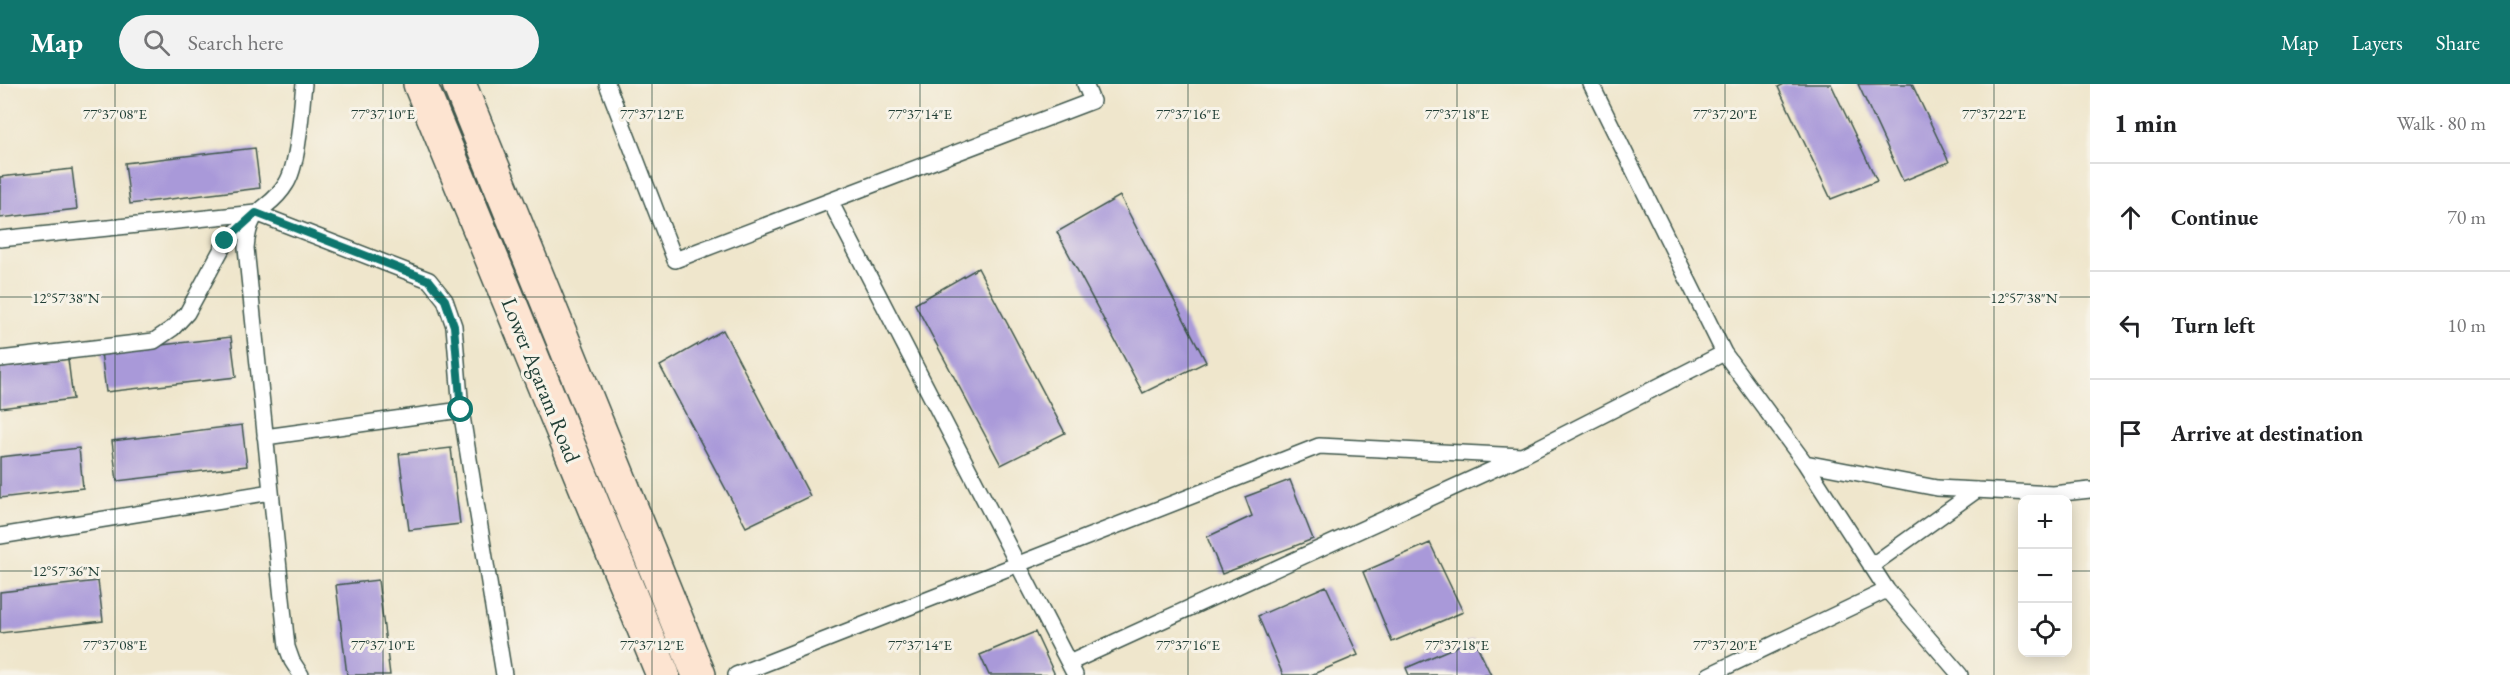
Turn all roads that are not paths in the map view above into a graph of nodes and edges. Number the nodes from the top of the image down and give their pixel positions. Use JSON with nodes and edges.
{"nodes":[{"id":1,"x":304,"y":84,"type":"edge"},
{"id":2,"x":420,"y":84,"type":"edge"},
{"id":3,"x":459,"y":84,"type":"edge"},
{"id":4,"x":607,"y":84,"type":"edge"},
{"id":5,"x":1085,"y":84,"type":"edge"},
{"id":6,"x":1597,"y":86,"type":"edge"},
{"id":7,"x":830,"y":201,"type":"junction"},
{"id":8,"x":256,"y":213,"type":"junction"},
{"id":9,"x":0,"y":239,"type":"edge"},
{"id":10,"x":1724,"y":353,"type":"junction"},
{"id":11,"x":0,"y":359,"type":"edge"},
{"id":12,"x":461,"y":410,"type":"junction"},
{"id":13,"x":265,"y":437,"type":"junction"},
{"id":14,"x":1522,"y":456,"type":"junction"},
{"id":15,"x":1805,"y":463,"type":"junction"},
{"id":16,"x":1977,"y":490,"type":"junction"},
{"id":17,"x":2090,"y":490,"type":"edge"},
{"id":18,"x":271,"y":492,"type":"junction"},
{"id":19,"x":0,"y":536,"type":"edge"},
{"id":20,"x":1017,"y":564,"type":"junction"},
{"id":21,"x":1871,"y":566,"type":"junction"},
{"id":22,"x":1887,"y":590,"type":"junction"},
{"id":23,"x":1072,"y":669,"type":"edge"},
{"id":24,"x":301,"y":675,"type":"edge"},
{"id":25,"x":504,"y":675,"type":"edge"},
{"id":26,"x":663,"y":675,"type":"edge"},
{"id":27,"x":699,"y":675,"type":"edge"},
{"id":28,"x":736,"y":675,"type":"edge"},
{"id":29,"x":1709,"y":675,"type":"edge"},
{"id":30,"x":1960,"y":675,"type":"edge"}],
"edges":[{"from":1,"to":8,"type":"lane"},
{"from":2,"to":26,"type":"main road","name":"Lower Agaram Road"},
{"from":3,"to":27,"type":"main road","name":"Lower Agaram Road"},
{"from":4,"to":7,"type":"lane"},
{"from":5,"to":7,"type":"lane"},
{"from":6,"to":10,"type":"lane"},
{"from":7,"to":20,"type":"lane"},
{"from":8,"to":9,"type":"lane"},
{"from":8,"to":11,"type":"lane"},
{"from":8,"to":12,"type":"lane"},
{"from":8,"to":13,"type":"lane"},
{"from":10,"to":14,"type":"lane"},
{"from":10,"to":15,"type":"lane"},
{"from":12,"to":13,"type":"lane"},
{"from":12,"to":25,"type":"lane"},
{"from":13,"to":18,"type":"lane"},
{"from":14,"to":20,"type":"lane"},
{"from":14,"to":23,"type":"lane"},
{"from":15,"to":16,"type":"lane"},
{"from":15,"to":21,"type":"lane"},
{"from":16,"to":17,"type":"lane"},
{"from":16,"to":21,"type":"lane"},
{"from":18,"to":19,"type":"lane"},
{"from":18,"to":24,"type":"lane"},
{"from":20,"to":23,"type":"lane"},
{"from":20,"to":28,"type":"lane"},
{"from":21,"to":22,"type":"lane"},
{"from":22,"to":29,"type":"lane"},
{"from":22,"to":30,"type":"lane"}]}
